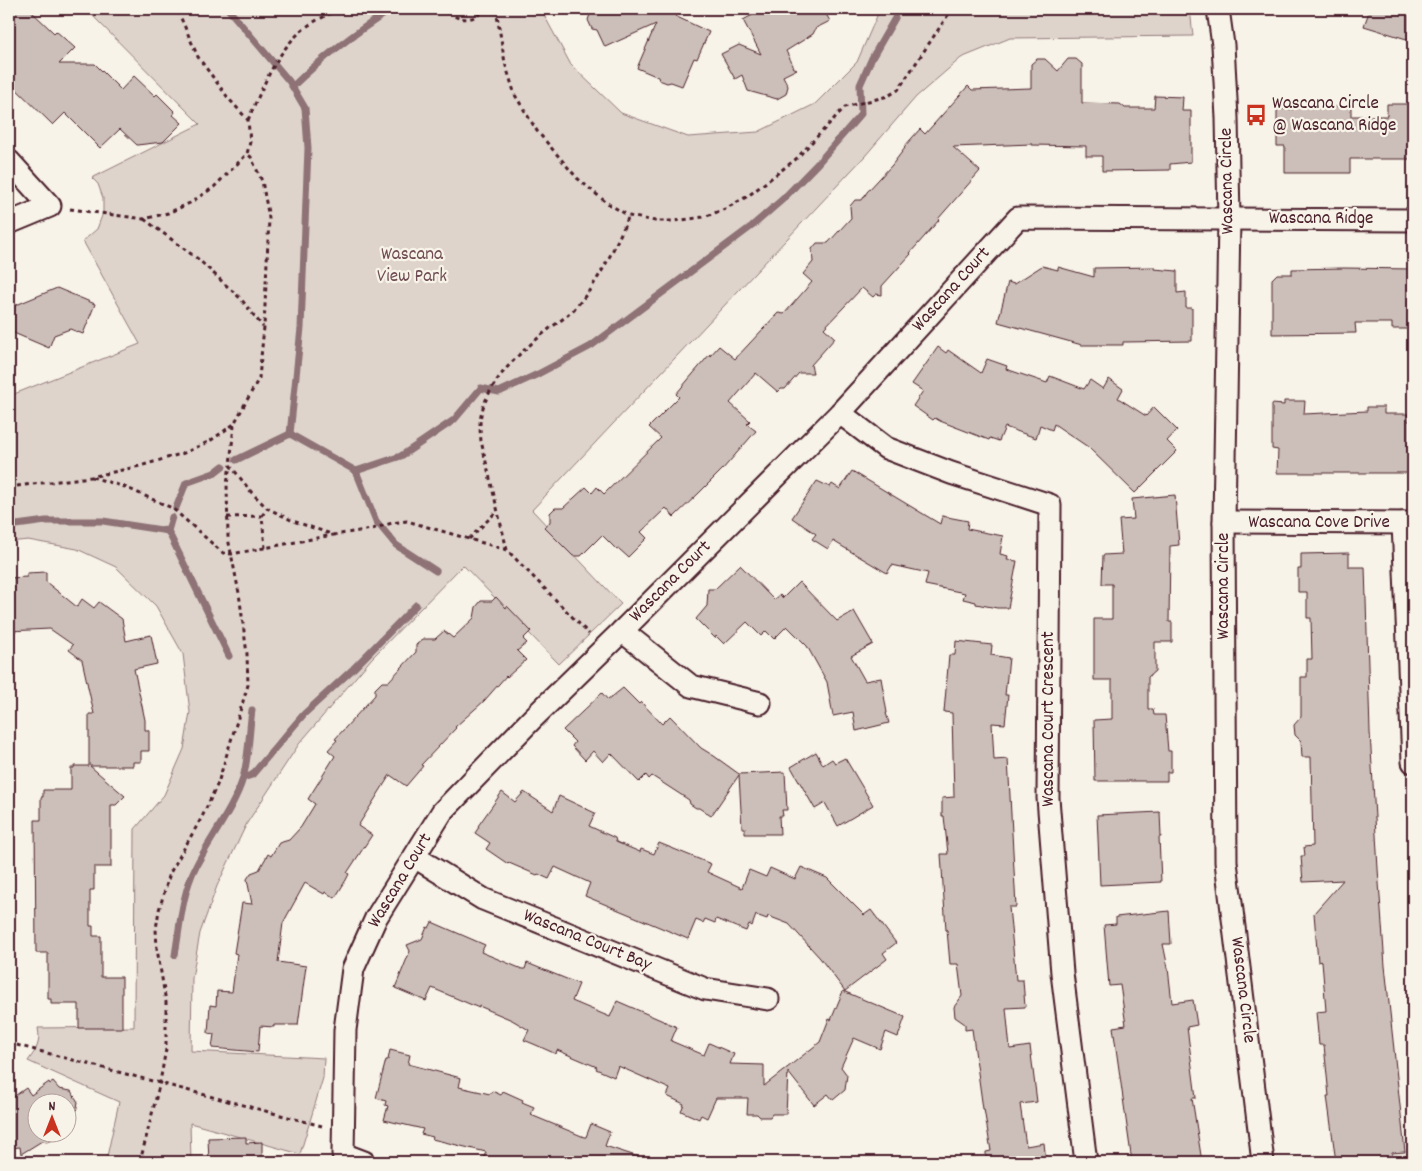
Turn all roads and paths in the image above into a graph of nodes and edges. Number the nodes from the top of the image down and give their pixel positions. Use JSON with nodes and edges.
{"nodes":[{"id":1,"x":177,"y":9,"type":"edge"},
{"id":2,"x":339,"y":9,"type":"edge"},
{"id":3,"x":452,"y":9,"type":"edge"},
{"id":4,"x":485,"y":9,"type":"edge"},
{"id":5,"x":496,"y":9,"type":"edge"},
{"id":6,"x":952,"y":9,"type":"edge"},
{"id":7,"x":1218,"y":9,"type":"edge"},
{"id":8,"x":248,"y":120,"type":"junction"},
{"id":9,"x":247,"y":154,"type":"junction"},
{"id":10,"x":9,"y":161,"type":"edge"},
{"id":11,"x":50,"y":206,"type":"junction"},
{"id":12,"x":629,"y":216,"type":"junction"},
{"id":13,"x":144,"y":219,"type":"junction"},
{"id":14,"x":1229,"y":219,"type":"junction"},
{"id":15,"x":1413,"y":220,"type":"edge"},
{"id":16,"x":9,"y":223,"type":"edge"},
{"id":17,"x":264,"y":328,"type":"junction"},
{"id":18,"x":840,"y":413,"type":"junction"},
{"id":19,"x":234,"y":424,"type":"junction"},
{"id":20,"x":230,"y":465,"type":"junction"},
{"id":21,"x":91,"y":477,"type":"junction"},
{"id":22,"x":9,"y":487,"type":"edge"},
{"id":23,"x":267,"y":508,"type":"junction"},
{"id":24,"x":497,"y":511,"type":"junction"},
{"id":25,"x":262,"y":516,"type":"junction"},
{"id":26,"x":227,"y":517,"type":"junction"},
{"id":27,"x":1224,"y":522,"type":"junction"},
{"id":28,"x":1408,"y":523,"type":"edge"},
{"id":29,"x":334,"y":535,"type":"junction"},
{"id":30,"x":468,"y":540,"type":"junction"},
{"id":31,"x":265,"y":548,"type":"junction"},
{"id":32,"x":508,"y":550,"type":"junction"},
{"id":33,"x":232,"y":554,"type":"junction"},
{"id":34,"x":622,"y":631,"type":"junction"},
{"id":35,"x":604,"y":649,"type":"junction"},
{"id":36,"x":760,"y":703,"type":"dead end"},
{"id":37,"x":1413,"y":762,"type":"edge"},
{"id":38,"x":416,"y":857,"type":"junction"},
{"id":39,"x":768,"y":999,"type":"dead end"},
{"id":40,"x":9,"y":1043,"type":"edge"},
{"id":41,"x":160,"y":1082,"type":"junction"},
{"id":42,"x":343,"y":1131,"type":"junction"},
{"id":43,"x":140,"y":1162,"type":"edge"},
{"id":44,"x":364,"y":1162,"type":"edge"},
{"id":45,"x":1086,"y":1162,"type":"edge"},
{"id":46,"x":1263,"y":1162,"type":"edge"}],
"edges":[{"from":1,"to":8,"type":"path"},
{"from":2,"to":8,"type":"path"},
{"from":3,"to":4,"type":"path"},
{"from":5,"to":12,"type":"path"},
{"from":6,"to":12,"type":"path"},
{"from":7,"to":14,"type":"street","name":"Wascana Circle"},
{"from":8,"to":9,"type":"path"},
{"from":9,"to":13,"type":"path"},
{"from":9,"to":17,"type":"path"},
{"from":10,"to":11,"type":"street"},
{"from":11,"to":13,"type":"path"},
{"from":11,"to":16,"type":"street"},
{"from":12,"to":24,"type":"path"},
{"from":13,"to":17,"type":"path"},
{"from":14,"to":15,"type":"street","name":"Wascana Ridge"},
{"from":14,"to":18,"type":"street","name":"Wascana Court"},
{"from":14,"to":27,"type":"street","name":"Wascana Circle"},
{"from":17,"to":19,"type":"path"},
{"from":18,"to":34,"type":"street","name":"Wascana Court"},
{"from":18,"to":45,"type":"street","name":"Wascana Court Crescent"},
{"from":19,"to":20,"type":"path"},
{"from":19,"to":21,"type":"path"},
{"from":20,"to":23,"type":"path"},
{"from":20,"to":26,"type":"path"},
{"from":21,"to":22,"type":"path"},
{"from":21,"to":33,"type":"path"},
{"from":23,"to":25,"type":"path"},
{"from":23,"to":29,"type":"path"},
{"from":24,"to":30,"type":"path"},
{"from":24,"to":32,"type":"path"},
{"from":25,"to":26,"type":"path"},
{"from":25,"to":31,"type":"path"},
{"from":26,"to":33,"type":"path"},
{"from":27,"to":28,"type":"street","name":"Wascana Cove Drive"},
{"from":27,"to":46,"type":"street","name":"Wascana Circle"},
{"from":28,"to":37,"type":"street"},
{"from":29,"to":30,"type":"path"},
{"from":29,"to":31,"type":"path"},
{"from":30,"to":32,"type":"path"},
{"from":31,"to":33,"type":"path"},
{"from":32,"to":35,"type":"path"},
{"from":33,"to":41,"type":"path"},
{"from":34,"to":35,"type":"street","name":"Wascana Court"},
{"from":34,"to":36,"type":"street"},
{"from":35,"to":38,"type":"street","name":"Wascana Court"},
{"from":38,"to":39,"type":"street","name":"Wascana Court Bay"},
{"from":38,"to":42,"type":"street","name":"Wascana Court"},
{"from":40,"to":41,"type":"path"},
{"from":41,"to":42,"type":"path"},
{"from":41,"to":43,"type":"path"},
{"from":42,"to":44,"type":"street","name":"Wascana Court"}]}
